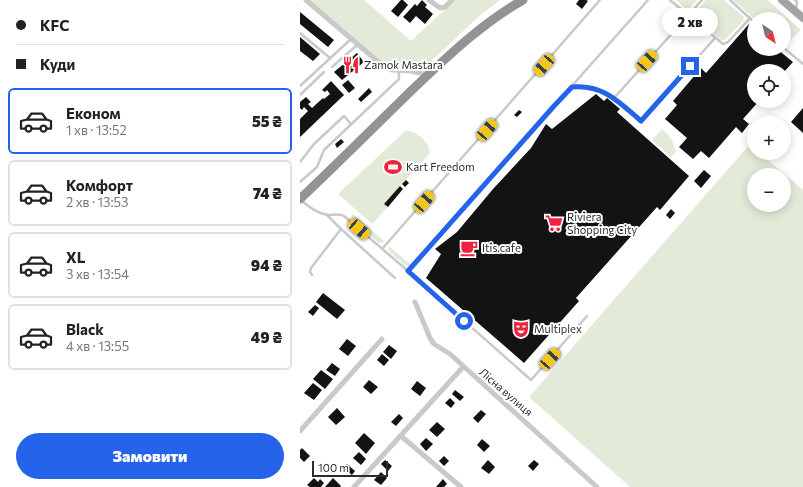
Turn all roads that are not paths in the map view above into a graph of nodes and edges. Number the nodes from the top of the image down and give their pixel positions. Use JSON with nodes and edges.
{"nodes":[{"id":1,"x":306,"y":0,"type":"edge"},
{"id":2,"x":429,"y":0,"type":"edge"},
{"id":3,"x":452,"y":0,"type":"edge"},
{"id":4,"x":523,"y":0,"type":"edge"},
{"id":5,"x":600,"y":0,"type":"edge"},
{"id":6,"x":648,"y":0,"type":"edge"},
{"id":7,"x":670,"y":0,"type":"edge"},
{"id":8,"x":702,"y":0,"type":"edge"},
{"id":9,"x":730,"y":0,"type":"edge"},
{"id":10,"x":782,"y":0,"type":"edge"},
{"id":11,"x":795,"y":0,"type":"edge"},
{"id":12,"x":796,"y":12,"type":"junction"},
{"id":13,"x":747,"y":15,"type":"edge"},
{"id":14,"x":689,"y":16,"type":"junction"},
{"id":15,"x":803,"y":18,"type":"edge"},
{"id":16,"x":747,"y":21,"type":"edge"},
{"id":17,"x":300,"y":33,"type":"edge"},
{"id":18,"x":351,"y":38,"type":"junction"},
{"id":19,"x":715,"y":38,"type":"junction"},
{"id":20,"x":358,"y":44,"type":"junction"},
{"id":21,"x":791,"y":54,"type":"edge"},
{"id":22,"x":330,"y":58,"type":"junction"},
{"id":23,"x":803,"y":64,"type":"edge"},
{"id":24,"x":332,"y":67,"type":"dead end"},
{"id":25,"x":399,"y":71,"type":"junction"},
{"id":26,"x":324,"y":72,"type":"dead end"},
{"id":27,"x":428,"y":74,"type":"junction"},
{"id":28,"x":300,"y":86,"type":"edge"},
{"id":29,"x":572,"y":87,"type":"junction"},
{"id":30,"x":300,"y":95,"type":"edge"},
{"id":31,"x":615,"y":97,"type":"junction"},
{"id":32,"x":351,"y":124,"type":"junction"},
{"id":33,"x":300,"y":162,"type":"edge"},
{"id":34,"x":300,"y":182,"type":"edge"},
{"id":35,"x":300,"y":199,"type":"edge"},
{"id":36,"x":327,"y":215,"type":"junction"},
{"id":37,"x":341,"y":230,"type":"junction"},
{"id":38,"x":382,"y":249,"type":"junction"},
{"id":39,"x":408,"y":271,"type":"junction"},
{"id":40,"x":312,"y":275,"type":"dead end"},
{"id":41,"x":395,"y":278,"type":"dead end"},
{"id":42,"x":415,"y":302,"type":"dead end"},
{"id":43,"x":587,"y":316,"type":"dead end"},
{"id":44,"x":382,"y":339,"type":"dead end"},
{"id":45,"x":463,"y":367,"type":"junction"},
{"id":46,"x":300,"y":431,"type":"edge"},
{"id":47,"x":401,"y":436,"type":"junction"},
{"id":48,"x":354,"y":487,"type":"edge"},
{"id":49,"x":461,"y":487,"type":"edge"},
{"id":50,"x":598,"y":487,"type":"edge"}],
"edges":[{"from":1,"to":18,"type":"street"},
{"from":2,"to":3,"type":"street"},
{"from":4,"to":27,"type":"highway"},
{"from":5,"to":38,"type":"lane"},
{"from":6,"to":29,"type":"lane"},
{"from":7,"to":14,"type":"lane"},
{"from":8,"to":14,"type":"lane"},
{"from":9,"to":13,"type":"lane"},
{"from":10,"to":12,"type":"main road"},
{"from":11,"to":12,"type":"lane"},
{"from":12,"to":15,"type":"main road"},
{"from":14,"to":19,"type":"lane"},
{"from":14,"to":31,"type":"lane"},
{"from":16,"to":19,"type":"lane"},
{"from":17,"to":22,"type":"lane"},
{"from":18,"to":20,"type":"street"},
{"from":18,"to":22,"type":"lane"},
{"from":19,"to":31,"type":"lane"},
{"from":20,"to":24,"type":"lane"},
{"from":20,"to":25,"type":"street"},
{"from":21,"to":23,"type":"lane"},
{"from":22,"to":28,"type":"lane"},
{"from":25,"to":27,"type":"street"},
{"from":25,"to":32,"type":"lane"},
{"from":26,"to":30,"type":"lane"},
{"from":27,"to":35,"type":"highway"},
{"from":29,"to":31,"type":"lane"},
{"from":29,"to":39,"type":"lane"},
{"from":32,"to":33,"type":"lane"},
{"from":32,"to":34,"type":"lane"},
{"from":35,"to":36,"type":"lane"},
{"from":36,"to":37,"type":"lane"},
{"from":36,"to":38,"type":"lane"},
{"from":37,"to":40,"type":"lane"},
{"from":37,"to":41,"type":"lane"},
{"from":38,"to":39,"type":"lane"},
{"from":39,"to":43,"type":"lane"},
{"from":42,"to":45,"type":"street","name":"Лісна вулиця"},
{"from":44,"to":46,"type":"street"},
{"from":45,"to":47,"type":"street"},
{"from":45,"to":50,"type":"street","name":"Лісна вулиця"},
{"from":47,"to":48,"type":"street"},
{"from":47,"to":49,"type":"street"}]}
